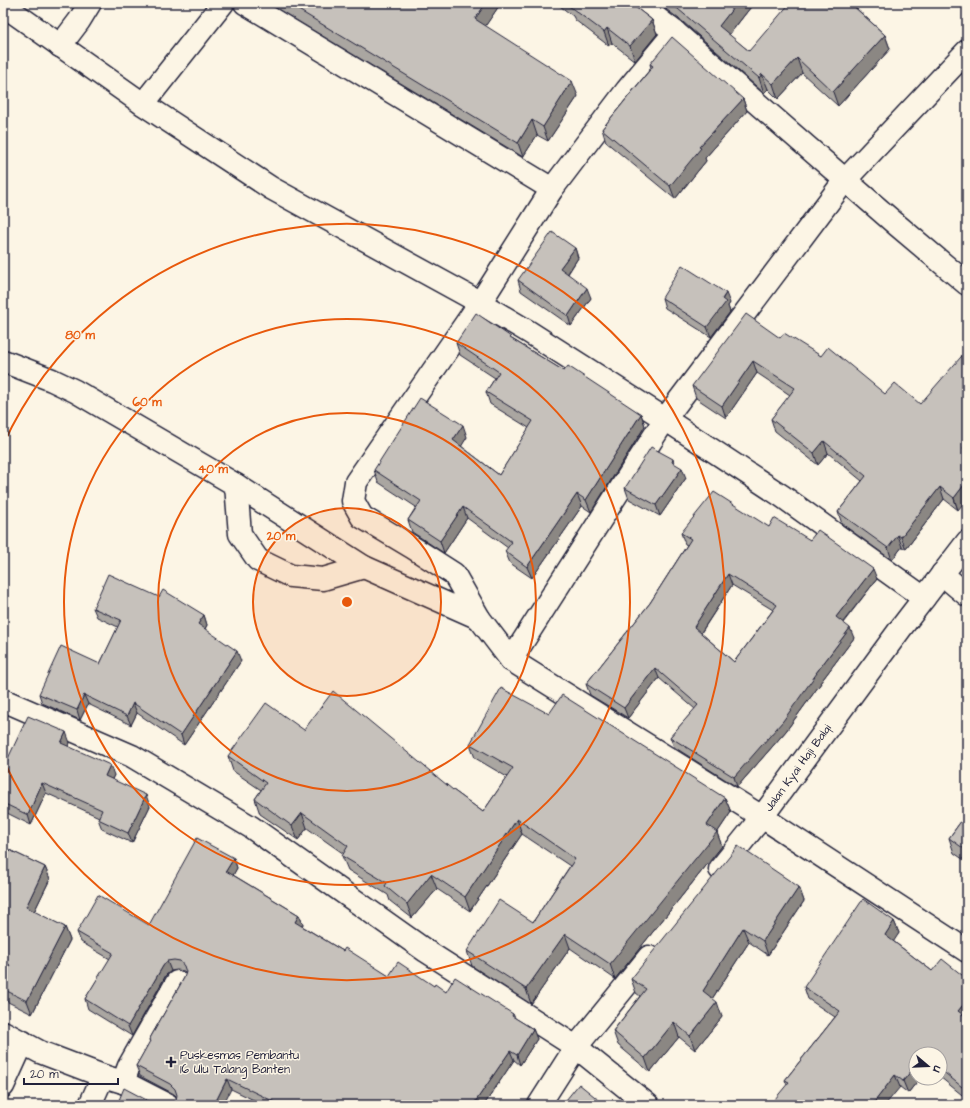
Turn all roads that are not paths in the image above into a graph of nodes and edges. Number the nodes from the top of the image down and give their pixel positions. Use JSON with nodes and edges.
{"nodes":[{"id":1,"x":90,"y":3,"type":"edge"},
{"id":2,"x":223,"y":3,"type":"edge"},
{"id":3,"x":244,"y":3,"type":"edge"},
{"id":4,"x":637,"y":3,"type":"edge"},
{"id":5,"x":3,"y":5,"type":"edge"},
{"id":6,"x":676,"y":32,"type":"junction"},
{"id":7,"x":60,"y":46,"type":"junction"},
{"id":8,"x":967,"y":51,"type":"edge"},
{"id":9,"x":143,"y":104,"type":"junction"},
{"id":10,"x":845,"y":180,"type":"junction"},
{"id":11,"x":552,"y":189,"type":"junction"},
{"id":12,"x":967,"y":284,"type":"edge"},
{"id":13,"x":480,"y":304,"type":"junction"},
{"id":14,"x":3,"y":360,"type":"edge"},
{"id":15,"x":665,"y":419,"type":"junction"},
{"id":16,"x":236,"y":485,"type":"junction"},
{"id":17,"x":967,"y":542,"type":"edge"},
{"id":18,"x":364,"y":567,"type":"junction"},
{"id":19,"x":942,"y":574,"type":"junction"},
{"id":20,"x":967,"y":595,"type":"edge"},
{"id":21,"x":924,"y":598,"type":"junction"},
{"id":22,"x":479,"y":618,"type":"junction"},
{"id":23,"x":511,"y":660,"type":"junction"},
{"id":24,"x":3,"y":700,"type":"edge"},
{"id":25,"x":762,"y":817,"type":"junction"},
{"id":26,"x":707,"y":886,"type":"edge"},
{"id":27,"x":662,"y":942,"type":"edge"},
{"id":28,"x":967,"y":951,"type":"edge"},
{"id":29,"x":177,"y":982,"type":"dead end"},
{"id":30,"x":3,"y":1032,"type":"edge"},
{"id":31,"x":23,"y":1042,"type":"junction"},
{"id":32,"x":576,"y":1047,"type":"junction"},
{"id":33,"x":113,"y":1079,"type":"junction"},
{"id":34,"x":3,"y":1086,"type":"edge"},
{"id":35,"x":90,"y":1105,"type":"edge"},
{"id":36,"x":168,"y":1105,"type":"edge"},
{"id":37,"x":539,"y":1105,"type":"edge"},
{"id":38,"x":648,"y":1105,"type":"edge"}],
"edges":[{"from":1,"to":7,"type":"street"},
{"from":2,"to":9,"type":"street"},
{"from":3,"to":11,"type":"street"},
{"from":4,"to":6,"type":"street"},
{"from":5,"to":7,"type":"street"},
{"from":6,"to":10,"type":"street"},
{"from":6,"to":11,"type":"street"},
{"from":7,"to":9,"type":"street"},
{"from":8,"to":10,"type":"street"},
{"from":9,"to":13,"type":"street"},
{"from":10,"to":12,"type":"street"},
{"from":10,"to":15,"type":"street"},
{"from":11,"to":13,"type":"street"},
{"from":13,"to":15,"type":"street"},
{"from":13,"to":22,"type":"street"},
{"from":14,"to":16,"type":"street"},
{"from":15,"to":21,"type":"street"},
{"from":15,"to":23,"type":"street"},
{"from":16,"to":18,"type":"street"},
{"from":16,"to":18,"type":"street"},
{"from":17,"to":19,"type":"street","name":"Jalan Kyai Haji Balqi"},
{"from":18,"to":22,"type":"street"},
{"from":19,"to":20,"type":"street"},
{"from":19,"to":21,"type":"street","name":"Jalan Kyai Haji Balqi"},
{"from":21,"to":25,"type":"street","name":"Jalan Kyai Haji Balqi"},
{"from":22,"to":23,"type":"street"},
{"from":23,"to":25,"type":"street"},
{"from":24,"to":32,"type":"street"},
{"from":25,"to":26,"type":"street"},
{"from":25,"to":28,"type":"street","name":"Jalan Kyai Haji Balqi"},
{"from":27,"to":32,"type":"street"},
{"from":29,"to":33,"type":"street"},
{"from":30,"to":31,"type":"street"},
{"from":31,"to":33,"type":"street"},
{"from":31,"to":34,"type":"street"},
{"from":32,"to":37,"type":"street"},
{"from":32,"to":38,"type":"street"},
{"from":33,"to":35,"type":"street"},
{"from":33,"to":36,"type":"street"}]}
